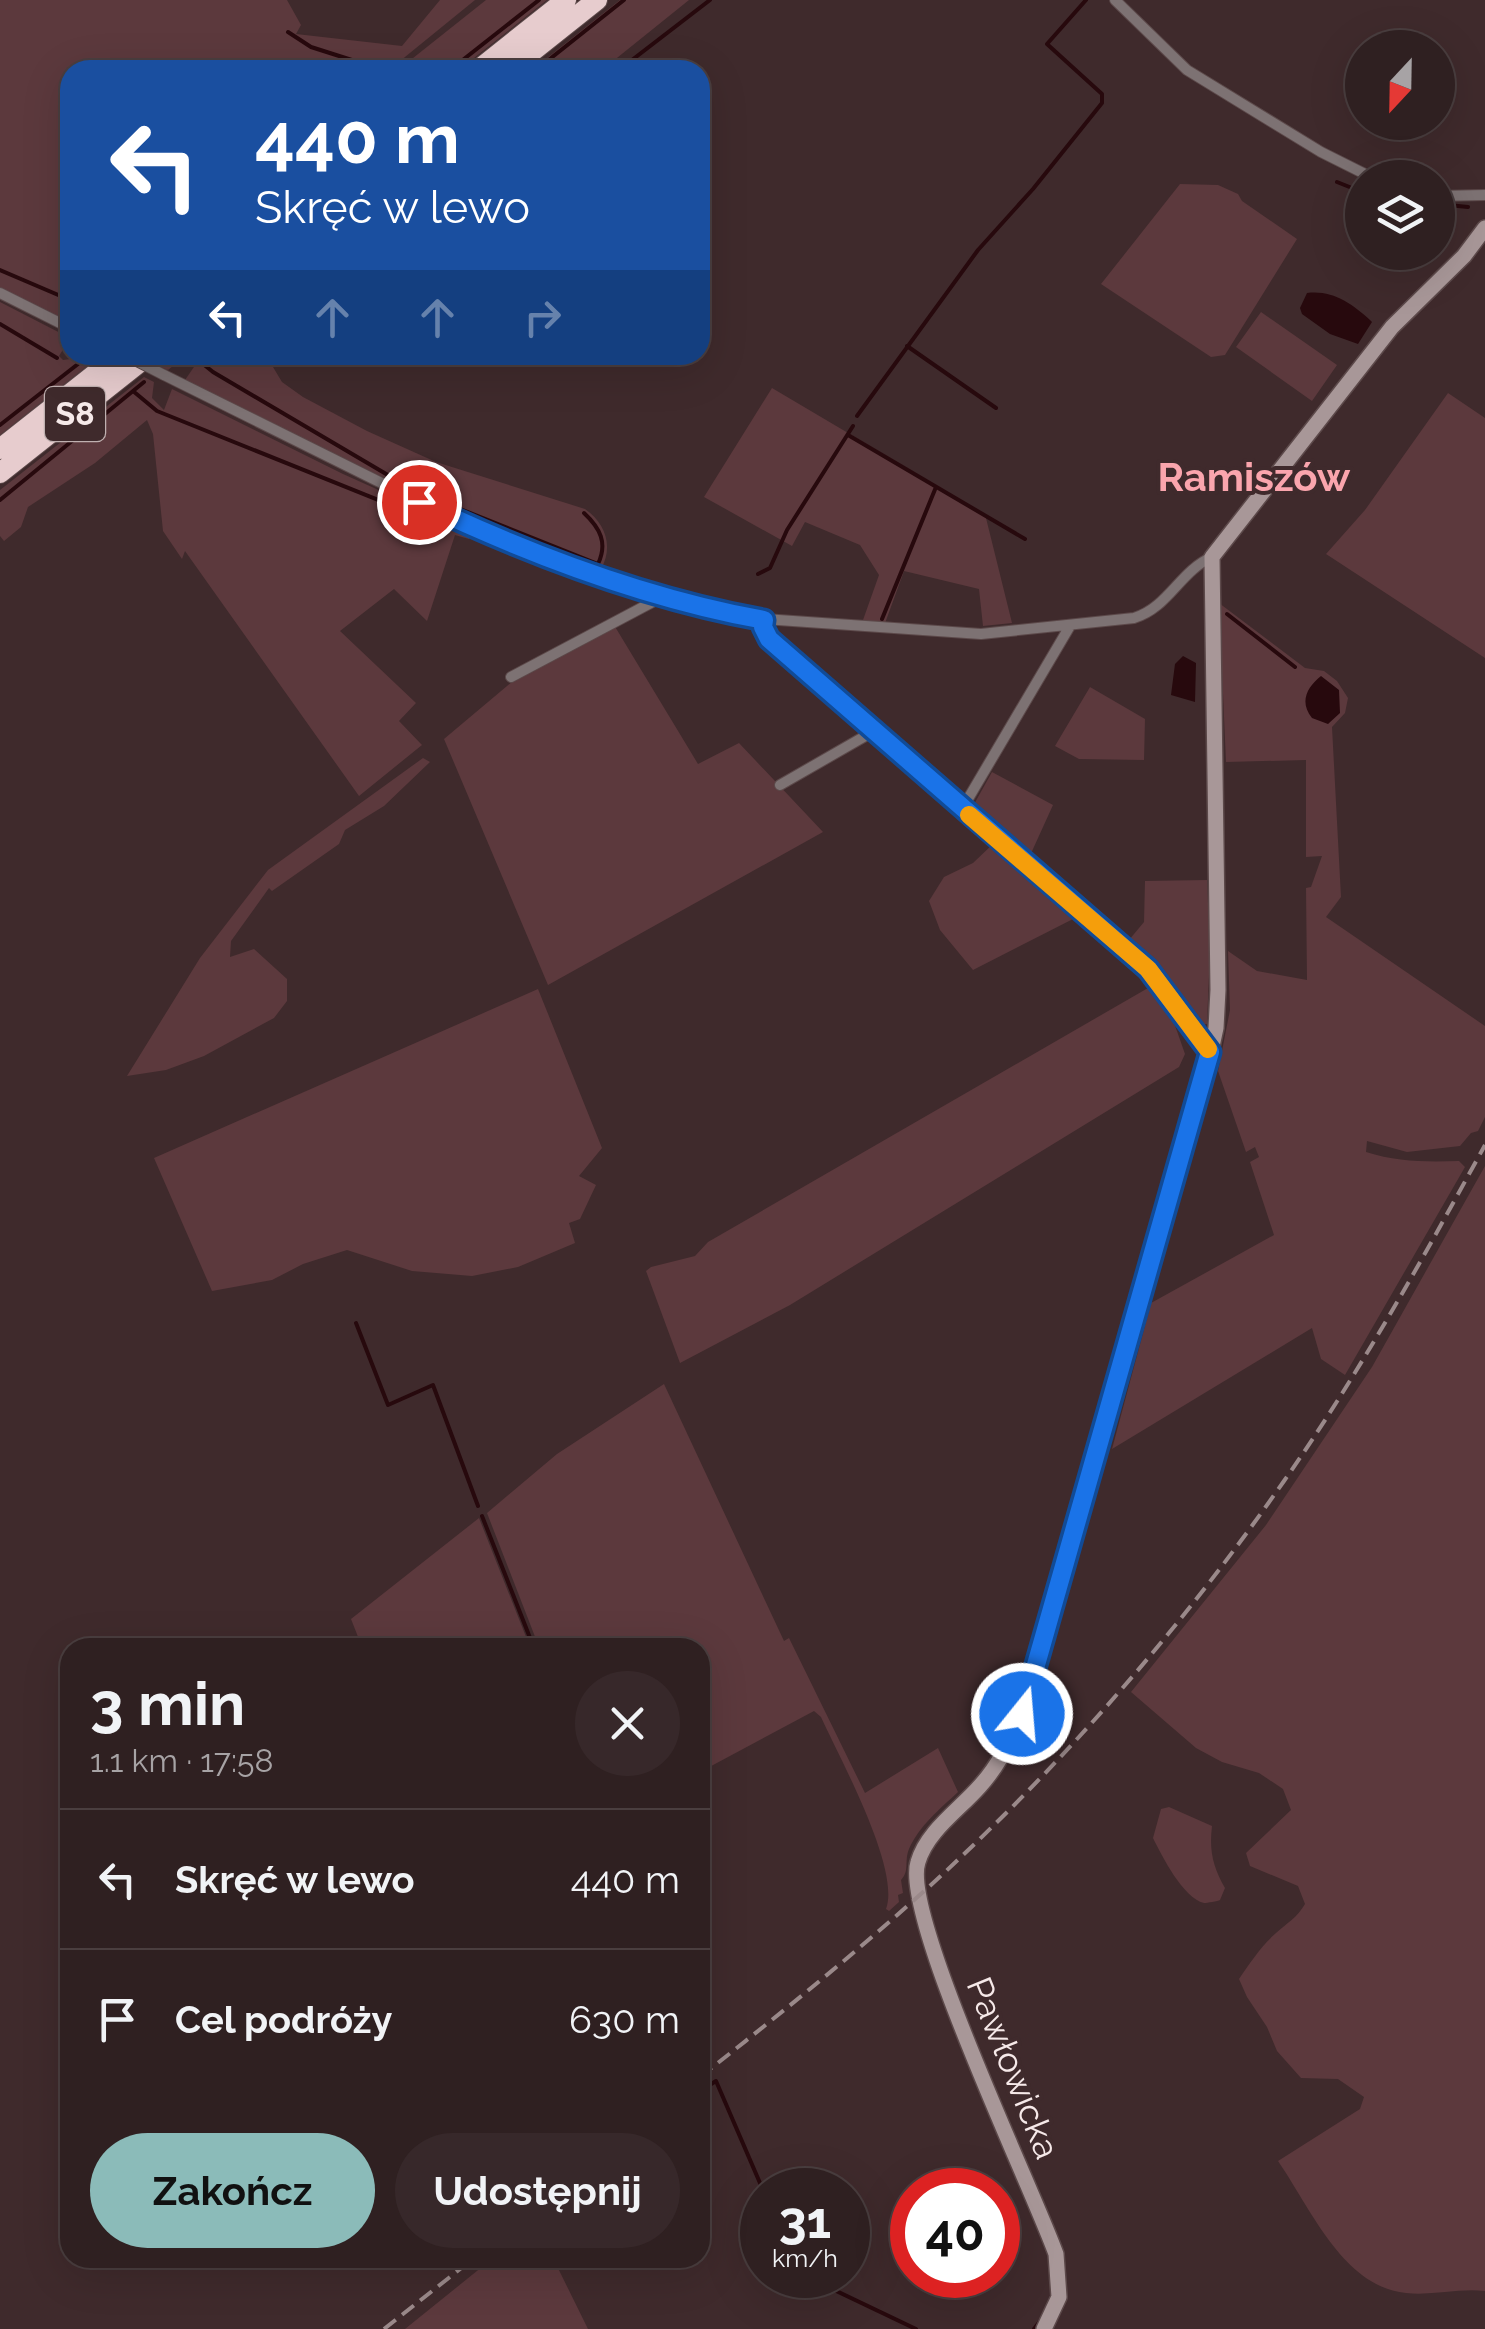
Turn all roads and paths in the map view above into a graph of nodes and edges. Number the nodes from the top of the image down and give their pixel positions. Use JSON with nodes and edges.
{"nodes":[{"id":1,"x":566,"y":0,"type":"edge"},
{"id":2,"x":597,"y":0,"type":"edge"},
{"id":3,"x":1115,"y":0,"type":"edge"},
{"id":4,"x":491,"y":60,"type":"edge"},
{"id":5,"x":521,"y":60,"type":"edge"},
{"id":6,"x":1345,"y":164,"type":"edge"},
{"id":7,"x":1455,"y":196,"type":"edge"},
{"id":8,"x":1485,"y":196,"type":"edge"},
{"id":9,"x":1485,"y":228,"type":"edge"},
{"id":10,"x":0,"y":293,"type":"edge"},
{"id":11,"x":60,"y":323,"type":"edge"},
{"id":12,"x":109,"y":365,"type":"edge"},
{"id":13,"x":136,"y":365,"type":"edge"},
{"id":14,"x":144,"y":365,"type":"edge"},
{"id":15,"x":0,"y":449,"type":"edge"},
{"id":16,"x":0,"y":473,"type":"edge"},
{"id":17,"x":1212,"y":556,"type":"junction"},
{"id":18,"x":662,"y":597,"type":"junction"},
{"id":19,"x":764,"y":620,"type":"junction"},
{"id":20,"x":1070,"y":626,"type":"junction"},
{"id":21,"x":511,"y":677,"type":"dead end"},
{"id":22,"x":874,"y":730,"type":"junction"},
{"id":23,"x":780,"y":785,"type":"dead end"},
{"id":24,"x":962,"y":808,"type":"junction"},
{"id":25,"x":1210,"y":1052,"type":"junction"},
{"id":26,"x":1044,"y":2329,"type":"edge"}],
"edges":[{"from":1,"to":4,"type":"highway"},
{"from":2,"to":5,"type":"highway"},
{"from":3,"to":6,"type":"street"},
{"from":7,"to":8,"type":"street"},
{"from":9,"to":17,"type":"street"},
{"from":10,"to":11,"type":"street"},
{"from":12,"to":15,"type":"highway","number":"S8"},
{"from":13,"to":16,"type":"highway","number":"S8"},
{"from":14,"to":18,"type":"street","bridge":true},
{"from":17,"to":20,"type":"street"},
{"from":17,"to":25,"type":"street"},
{"from":18,"to":19,"type":"street"},
{"from":18,"to":21,"type":"street"},
{"from":19,"to":20,"type":"street"},
{"from":19,"to":22,"type":"street"},
{"from":20,"to":24,"type":"street"},
{"from":22,"to":23,"type":"street"},
{"from":22,"to":24,"type":"street"},
{"from":24,"to":25,"type":"street"},
{"from":25,"to":26,"type":"street","name":"Pawłowicka"}]}
